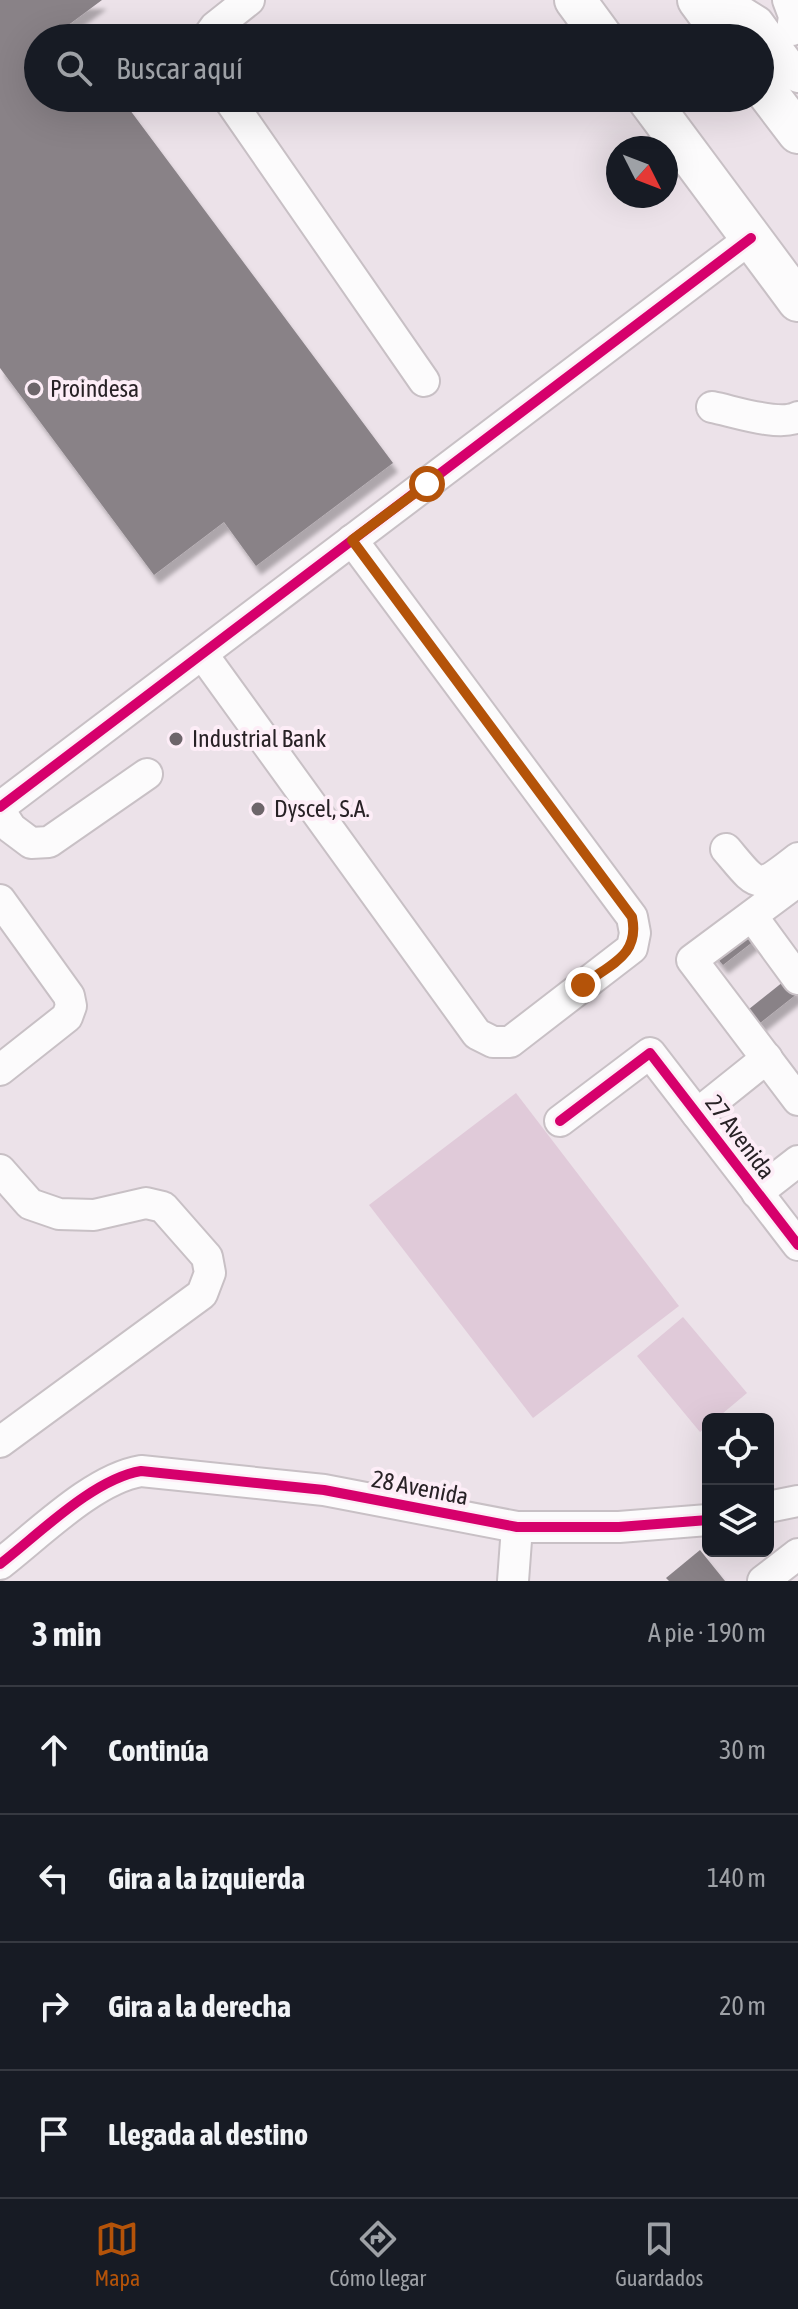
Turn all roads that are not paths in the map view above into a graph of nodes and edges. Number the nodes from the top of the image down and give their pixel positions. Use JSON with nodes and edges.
{"nodes":[{"id":1,"x":249,"y":0,"type":"edge"},
{"id":2,"x":575,"y":0,"type":"edge"},
{"id":3,"x":698,"y":0,"type":"edge"},
{"id":4,"x":723,"y":0,"type":"edge"},
{"id":5,"x":788,"y":0,"type":"edge"},
{"id":6,"x":219,"y":24,"type":"edge"},
{"id":7,"x":593,"y":24,"type":"edge"},
{"id":8,"x":733,"y":24,"type":"edge"},
{"id":9,"x":738,"y":24,"type":"edge"},
{"id":10,"x":774,"y":31,"type":"edge"},
{"id":11,"x":795,"y":31,"type":"edge"},
{"id":12,"x":774,"y":57,"type":"edge"},
{"id":13,"x":798,"y":77,"type":"edge"},
{"id":14,"x":774,"y":101,"type":"edge"},
{"id":15,"x":238,"y":112,"type":"edge"},
{"id":16,"x":657,"y":112,"type":"edge"},
{"id":17,"x":798,"y":133,"type":"edge"},
{"id":18,"x":751,"y":238,"type":"junction"},
{"id":19,"x":798,"y":301,"type":"edge"},
{"id":20,"x":424,"y":381,"type":"dead end"},
{"id":21,"x":712,"y":407,"type":"dead end"},
{"id":22,"x":798,"y":417,"type":"edge"},
{"id":23,"x":352,"y":540,"type":"junction"},
{"id":24,"x":203,"y":655,"type":"junction"},
{"id":25,"x":147,"y":774,"type":"dead end"},
{"id":26,"x":0,"y":809,"type":"edge"},
{"id":27,"x":726,"y":849,"type":"dead end"},
{"id":28,"x":798,"y":858,"type":"edge"},
{"id":29,"x":798,"y":881,"type":"edge"},
{"id":30,"x":0,"y":900,"type":"edge"},
{"id":31,"x":752,"y":916,"type":"junction"},
{"id":32,"x":798,"y":979,"type":"edge"},
{"id":33,"x":6,"y":1052,"type":"edge"},
{"id":34,"x":767,"y":1058,"type":"junction"},
{"id":35,"x":798,"y":1100,"type":"edge"},
{"id":36,"x":697,"y":1114,"type":"junction"},
{"id":37,"x":560,"y":1121,"type":"dead end"},
{"id":38,"x":798,"y":1161,"type":"edge"},
{"id":39,"x":0,"y":1170,"type":"edge"},
{"id":40,"x":757,"y":1193,"type":"junction"},
{"id":41,"x":798,"y":1245,"type":"edge"},
{"id":42,"x":0,"y":1442,"type":"edge"},
{"id":43,"x":798,"y":1501,"type":"edge"},
{"id":44,"x":774,"y":1506,"type":"edge"},
{"id":45,"x":702,"y":1520,"type":"edge"},
{"id":46,"x":517,"y":1527,"type":"junction"},
{"id":47,"x":798,"y":1554,"type":"edge"},
{"id":48,"x":0,"y":1564,"type":"edge"},
{"id":49,"x":513,"y":1581,"type":"edge"},
{"id":50,"x":763,"y":1581,"type":"edge"}],
"edges":[{"from":1,"to":6,"type":"street"},
{"from":2,"to":7,"type":"main road"},
{"from":3,"to":8,"type":"main road"},
{"from":4,"to":9,"type":"street"},
{"from":5,"to":11,"type":"street"},
{"from":10,"to":11,"type":"street"},
{"from":12,"to":13,"type":"street"},
{"from":14,"to":17,"type":"main road"},
{"from":15,"to":20,"type":"street"},
{"from":16,"to":18,"type":"main road"},
{"from":18,"to":19,"type":"main road"},
{"from":18,"to":23,"type":"street"},
{"from":21,"to":22,"type":"street"},
{"from":23,"to":24,"type":"street"},
{"from":23,"to":24,"type":"street"},
{"from":24,"to":26,"type":"street"},
{"from":25,"to":26,"type":"street"},
{"from":27,"to":28,"type":"street"},
{"from":29,"to":31,"type":"street"},
{"from":30,"to":33,"type":"street"},
{"from":31,"to":32,"type":"street"},
{"from":31,"to":34,"type":"street"},
{"from":34,"to":35,"type":"street"},
{"from":34,"to":36,"type":"street"},
{"from":36,"to":37,"type":"street","name":"27 Avenida"},
{"from":36,"to":40,"type":"street","name":"27 Avenida"},
{"from":38,"to":40,"type":"street"},
{"from":39,"to":42,"type":"street"},
{"from":40,"to":41,"type":"street","name":"27 Avenida"},
{"from":43,"to":44,"type":"street"},
{"from":45,"to":46,"type":"street","name":"28 Avenida"},
{"from":46,"to":48,"type":"street","name":"28 Avenida"},
{"from":46,"to":49,"type":"street"},
{"from":47,"to":50,"type":"street"}]}
